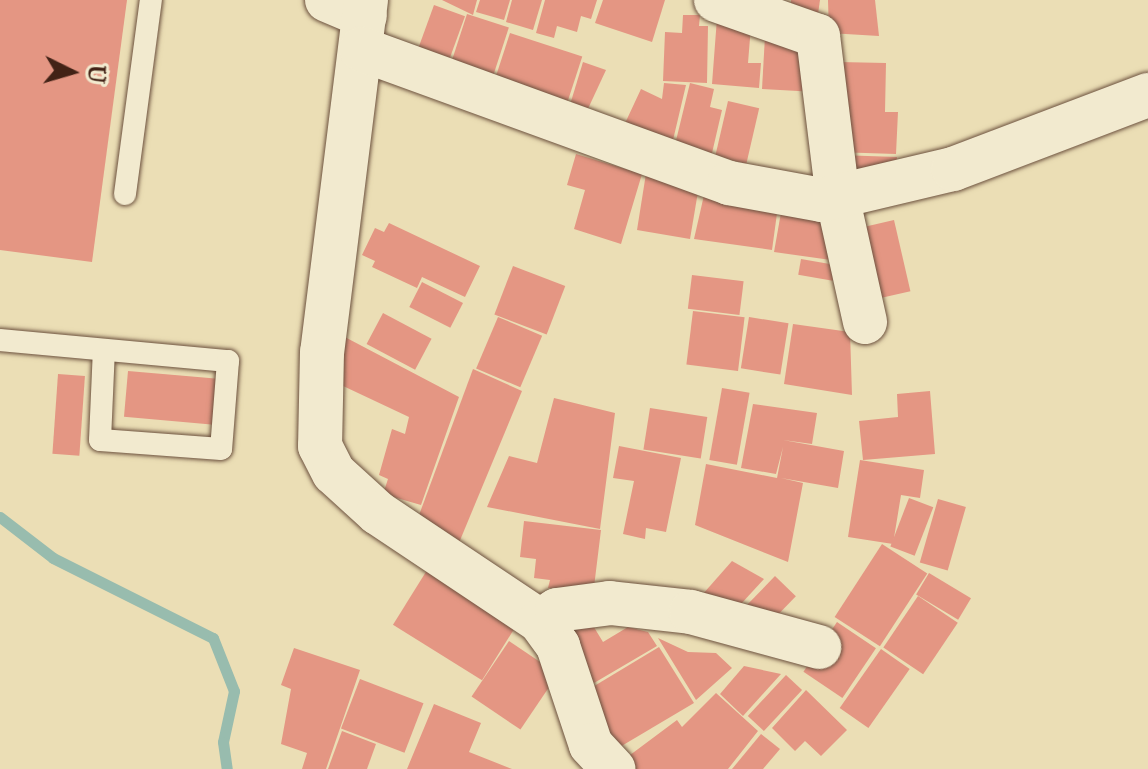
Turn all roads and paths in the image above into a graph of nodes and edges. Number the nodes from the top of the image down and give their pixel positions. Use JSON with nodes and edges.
{"nodes":[{"id":1,"x":151,"y":0,"type":"edge"},
{"id":2,"x":716,"y":0,"type":"edge"},
{"id":3,"x":355,"y":16,"type":"edge"},
{"id":4,"x":1148,"y":95,"type":"edge"},
{"id":5,"x":125,"y":194,"type":"dead end"},
{"id":6,"x":838,"y":200,"type":"junction"},
{"id":7,"x":865,"y":322,"type":"dead end"},
{"id":8,"x":0,"y":340,"type":"edge"},
{"id":9,"x":104,"y":350,"type":"junction"},
{"id":10,"x":540,"y":621,"type":"junction"},
{"id":11,"x":819,"y":647,"type":"dead end"},
{"id":12,"x":613,"y":769,"type":"edge"}],
"edges":[{"from":1,"to":5,"type":"lane"},
{"from":2,"to":6,"type":"street"},
{"from":3,"to":6,"type":"street"},
{"from":3,"to":10,"type":"street"},
{"from":4,"to":6,"type":"street"},
{"from":6,"to":7,"type":"street"},
{"from":8,"to":9,"type":"lane"},
{"from":9,"to":9,"type":"lane"},
{"from":10,"to":11,"type":"street"},
{"from":10,"to":12,"type":"street"}]}
